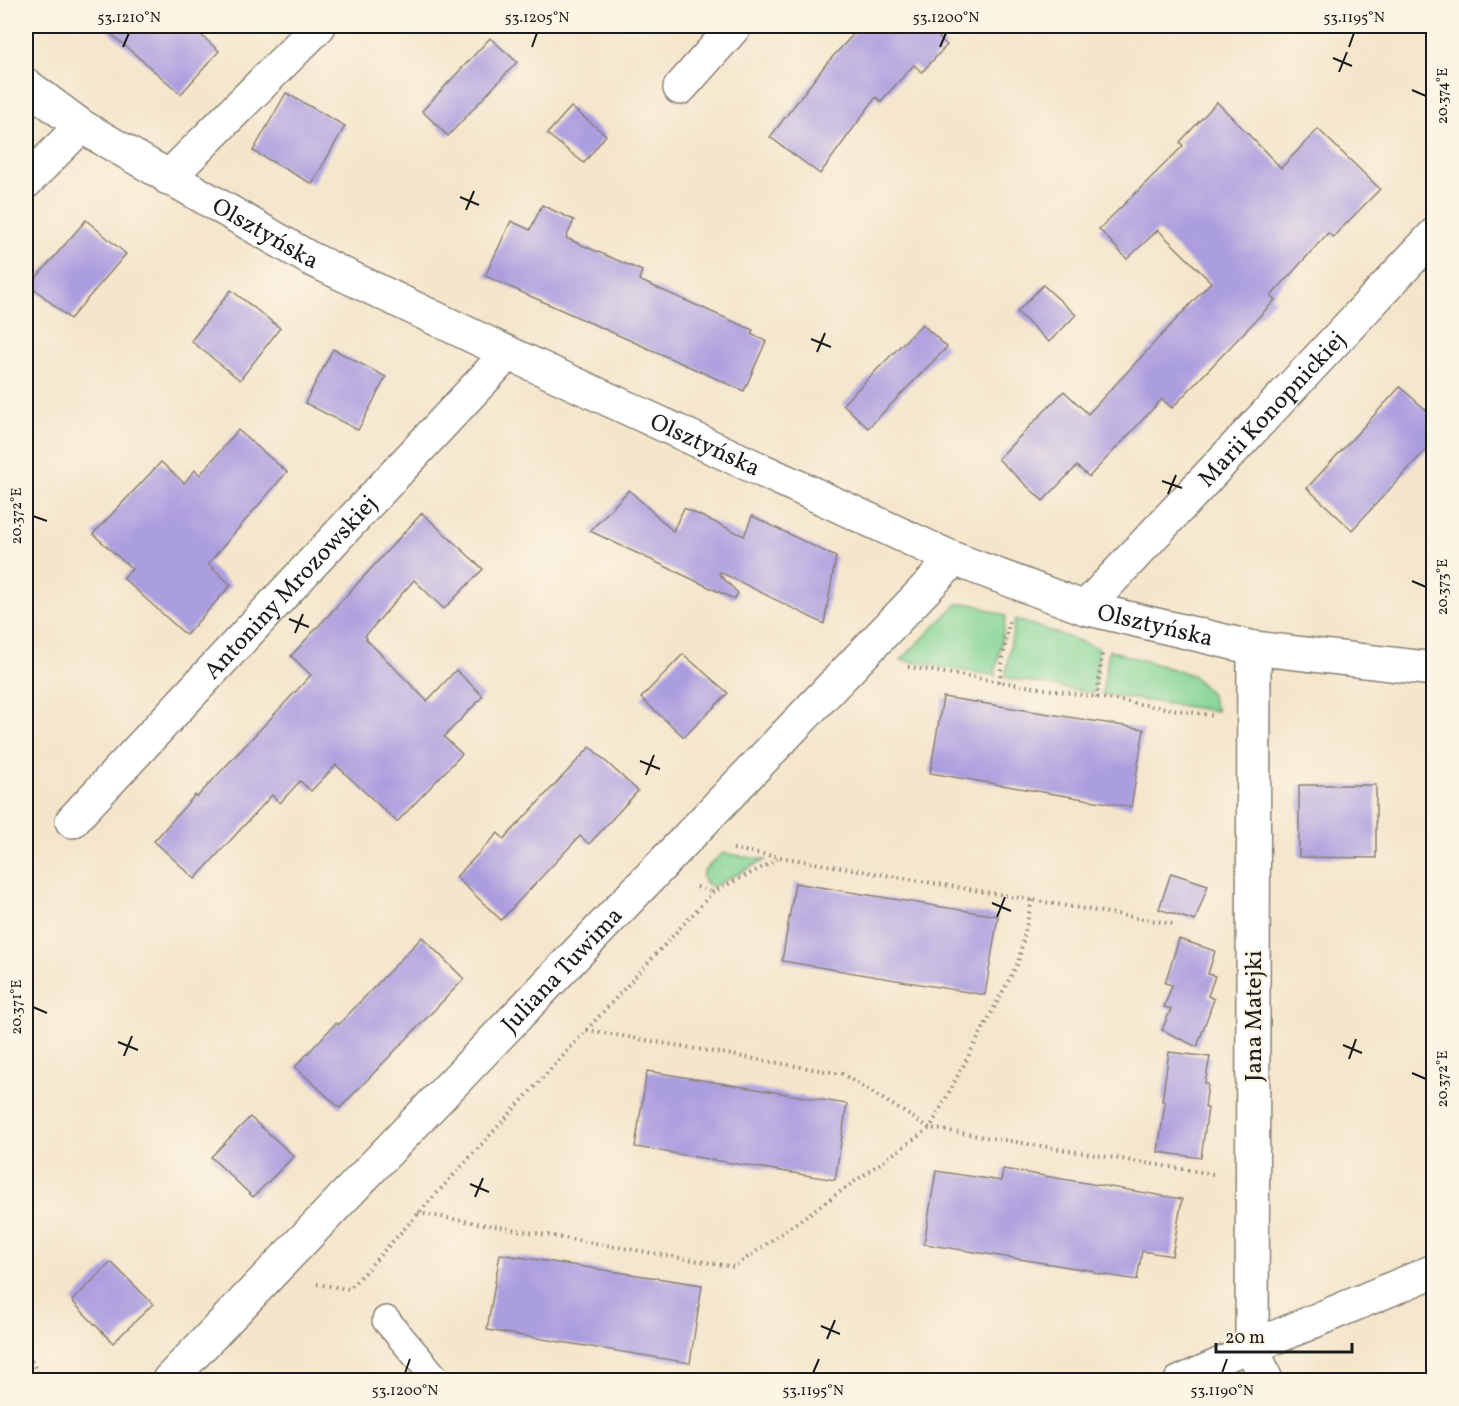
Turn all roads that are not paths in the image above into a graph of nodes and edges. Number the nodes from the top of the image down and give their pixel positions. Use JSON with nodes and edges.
{"nodes":[{"id":1,"x":319,"y":26,"type":"edge"},
{"id":2,"x":735,"y":26,"type":"edge"},
{"id":3,"x":26,"y":85,"type":"edge"},
{"id":4,"x":680,"y":88,"type":"dead end"},
{"id":5,"x":81,"y":126,"type":"junction"},
{"id":6,"x":168,"y":178,"type":"junction"},
{"id":7,"x":26,"y":182,"type":"edge"},
{"id":8,"x":1434,"y":236,"type":"edge"},
{"id":9,"x":508,"y":354,"type":"junction"},
{"id":10,"x":954,"y":559,"type":"junction"},
{"id":11,"x":1085,"y":608,"type":"junction"},
{"id":12,"x":1254,"y":648,"type":"junction"},
{"id":13,"x":1434,"y":669,"type":"edge"},
{"id":14,"x":72,"y":822,"type":"dead end"},
{"id":15,"x":1434,"y":1270,"type":"edge"},
{"id":16,"x":386,"y":1320,"type":"dead end"},
{"id":17,"x":1252,"y":1347,"type":"junction"},
{"id":18,"x":169,"y":1380,"type":"edge"},
{"id":19,"x":437,"y":1380,"type":"edge"},
{"id":20,"x":1178,"y":1380,"type":"edge"},
{"id":21,"x":1266,"y":1380,"type":"edge"}],
"edges":[{"from":1,"to":6,"type":"street"},
{"from":2,"to":4,"type":"street"},
{"from":3,"to":5,"type":"street","name":"Olsztyńska"},
{"from":5,"to":6,"type":"street","name":"Olsztyńska"},
{"from":5,"to":7,"type":"street"},
{"from":6,"to":9,"type":"street","name":"Olsztyńska"},
{"from":8,"to":11,"type":"street","name":"Marii Konopnickiej"},
{"from":9,"to":10,"type":"street","name":"Olsztyńska"},
{"from":9,"to":14,"type":"street","name":"Antoniny Mrozowskiej"},
{"from":10,"to":11,"type":"street","name":"Olsztyńska"},
{"from":10,"to":18,"type":"street","name":"Juliana Tuwima"},
{"from":11,"to":12,"type":"street","name":"Olsztyńska"},
{"from":12,"to":13,"type":"street","name":"Olsztyńska"},
{"from":12,"to":17,"type":"street","name":"Jana Matejki"},
{"from":15,"to":17,"type":"street"},
{"from":16,"to":19,"type":"lane"},
{"from":17,"to":20,"type":"lane"},
{"from":17,"to":21,"type":"street","name":"Jana Matejki"}]}
